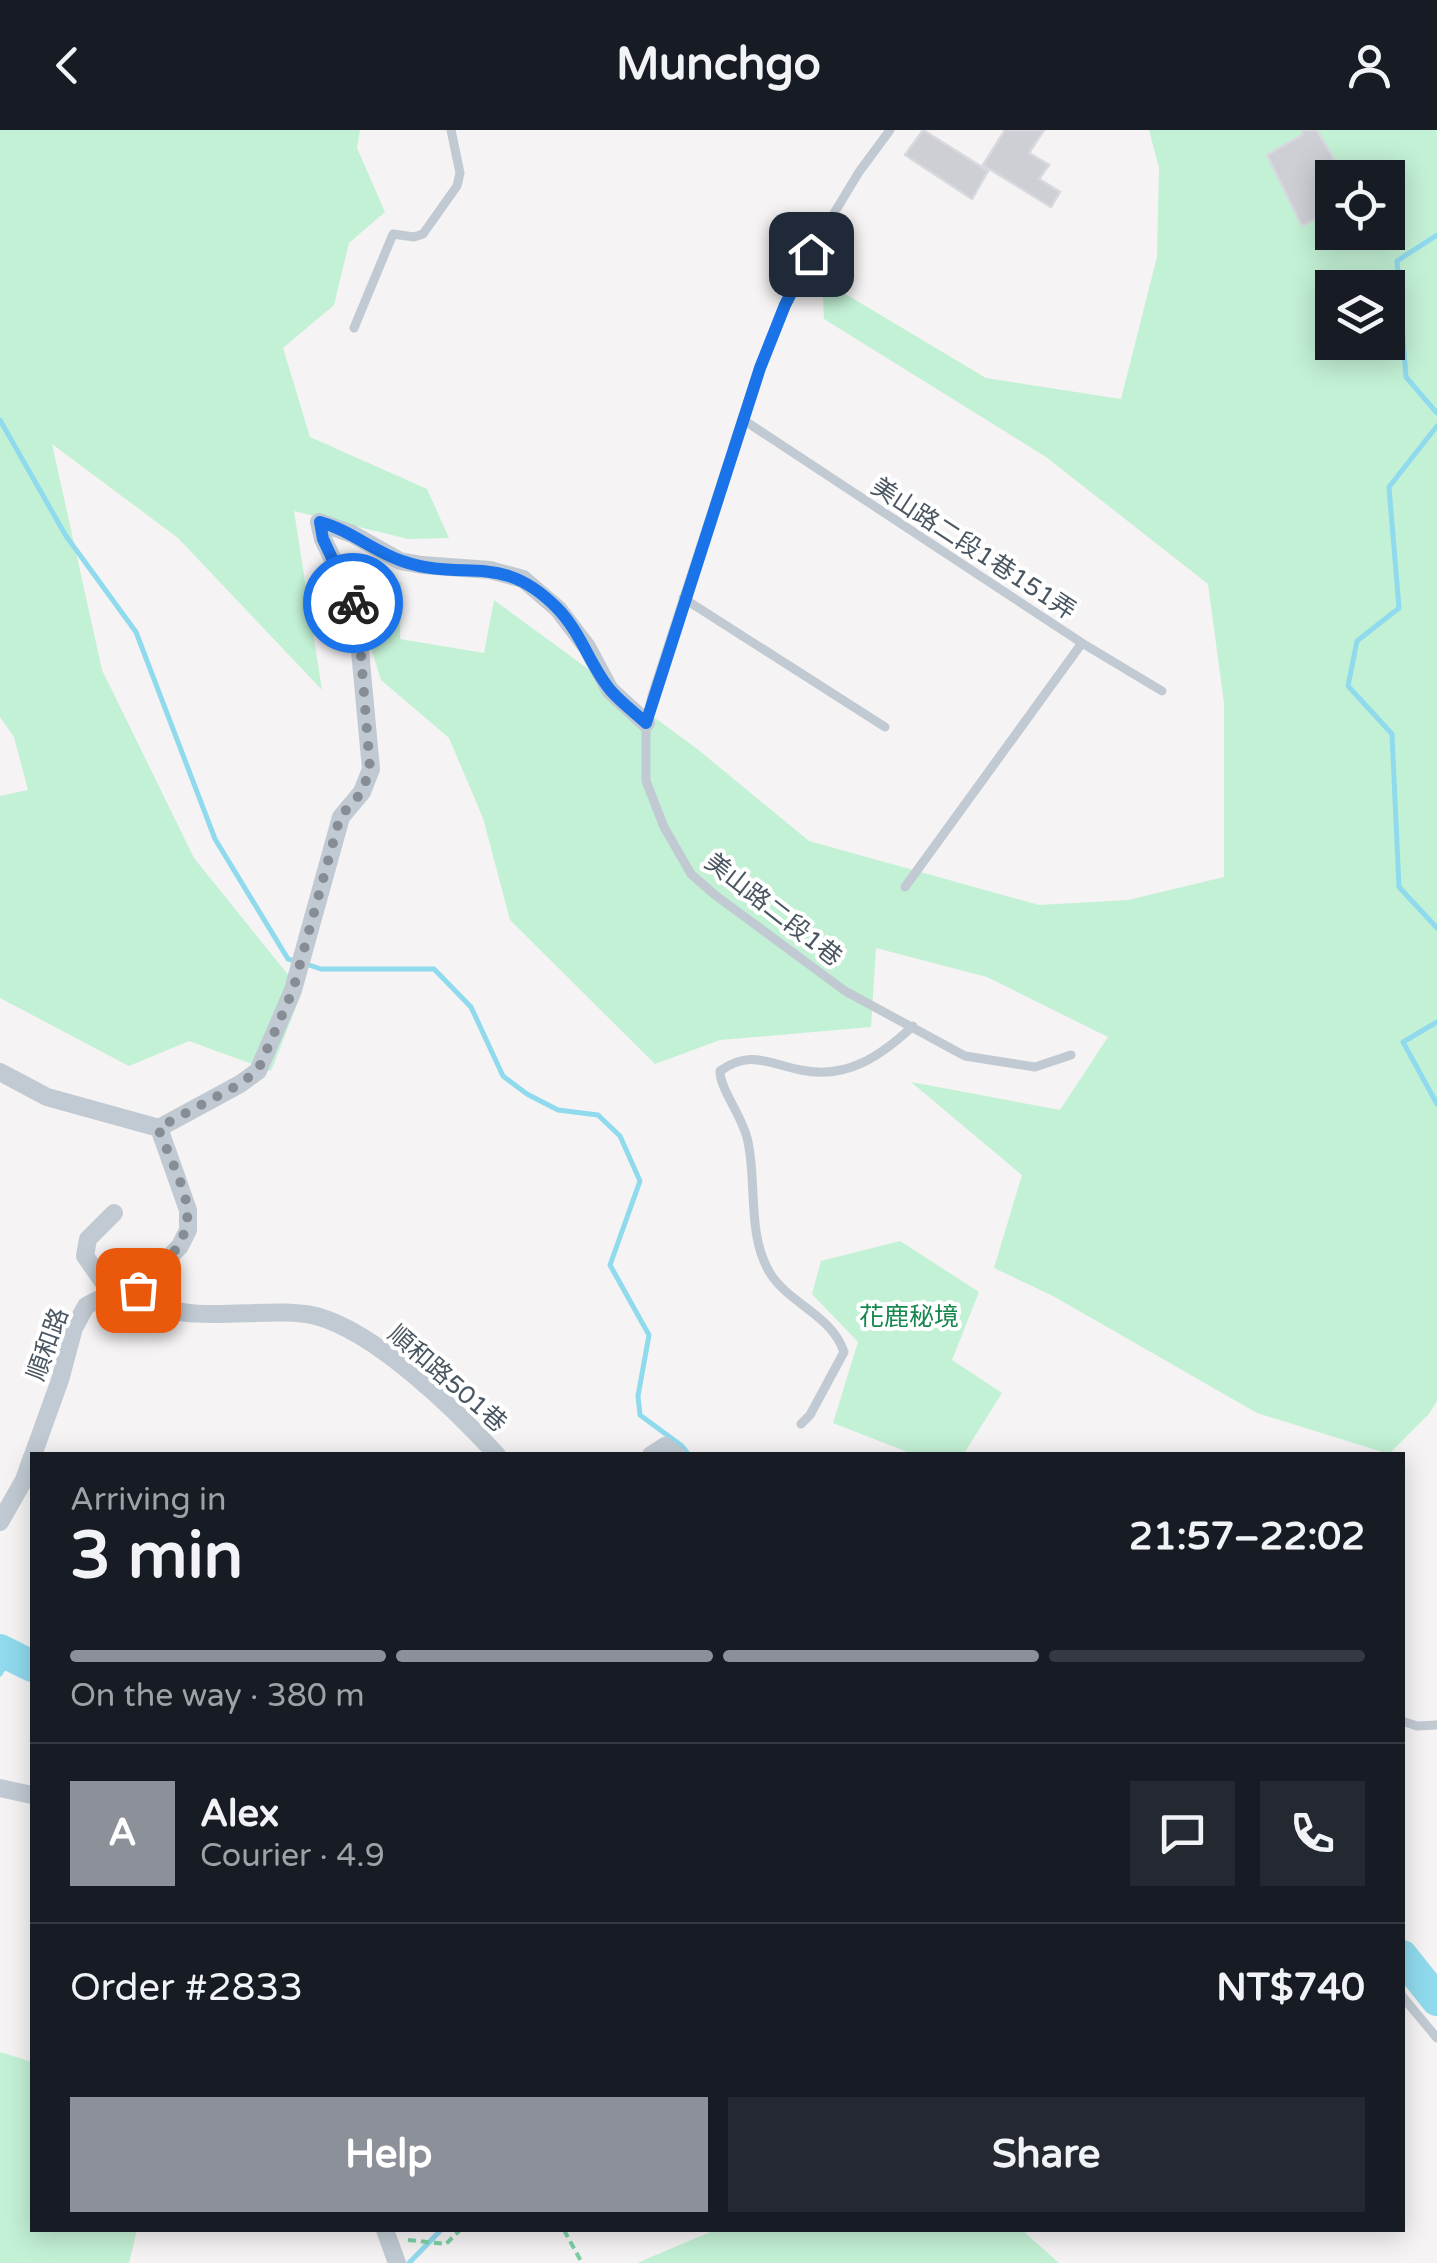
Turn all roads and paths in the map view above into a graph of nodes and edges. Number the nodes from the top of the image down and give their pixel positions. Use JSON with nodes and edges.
{"nodes":[{"id":1,"x":451,"y":130,"type":"edge"},
{"id":2,"x":890,"y":130,"type":"edge"},
{"id":3,"x":354,"y":328,"type":"dead end"},
{"id":4,"x":742,"y":420,"type":"junction"},
{"id":5,"x":684,"y":598,"type":"junction"},
{"id":6,"x":1082,"y":643,"type":"junction"},
{"id":7,"x":1162,"y":691,"type":"dead end"},
{"id":8,"x":646,"y":723,"type":"junction"},
{"id":9,"x":886,"y":727,"type":"dead end"},
{"id":10,"x":905,"y":887,"type":"dead end"},
{"id":11,"x":913,"y":1026,"type":"junction"},
{"id":12,"x":1071,"y":1055,"type":"dead end"},
{"id":13,"x":0,"y":1072,"type":"edge"},
{"id":14,"x":158,"y":1128,"type":"junction"},
{"id":15,"x":114,"y":1213,"type":"dead end"},
{"id":16,"x":138,"y":1290,"type":"junction"},
{"id":17,"x":111,"y":1293,"type":"junction"},
{"id":18,"x":801,"y":1424,"type":"dead end"},
{"id":19,"x":34,"y":1452,"type":"edge"},
{"id":20,"x":494,"y":1452,"type":"edge"},
{"id":21,"x":30,"y":1464,"type":"edge"},
{"id":22,"x":0,"y":1522,"type":"edge"},
{"id":23,"x":1405,"y":1722,"type":"edge"},
{"id":24,"x":1437,"y":1725,"type":"edge"},
{"id":25,"x":0,"y":1788,"type":"edge"},
{"id":26,"x":30,"y":1796,"type":"edge"},
{"id":27,"x":1405,"y":2000,"type":"edge"},
{"id":28,"x":1437,"y":2038,"type":"edge"},
{"id":29,"x":386,"y":2232,"type":"edge"},
{"id":30,"x":458,"y":2232,"type":"edge"},
{"id":31,"x":565,"y":2232,"type":"edge"},
{"id":32,"x":394,"y":2257,"type":"edge"},
{"id":33,"x":582,"y":2263,"type":"edge"}],
"edges":[{"from":1,"to":3,"type":"lane"},
{"from":2,"to":4,"type":"lane","name":"美山路二段1巷"},
{"from":4,"to":5,"type":"lane","name":"美山路二段1巷"},
{"from":4,"to":6,"type":"lane","name":"美山路二段1巷151弄"},
{"from":5,"to":8,"type":"lane","name":"美山路二段1巷"},
{"from":5,"to":9,"type":"lane"},
{"from":6,"to":7,"type":"lane"},
{"from":6,"to":10,"type":"lane","name":"美山路二段1巷151弄"},
{"from":8,"to":11,"type":"lane","name":"美山路二段1巷"},
{"from":8,"to":14,"type":"street"},
{"from":11,"to":12,"type":"lane","name":"美山路二段1巷"},
{"from":11,"to":18,"type":"lane"},
{"from":13,"to":14,"type":"street"},
{"from":14,"to":16,"type":"street"},
{"from":15,"to":17,"type":"street"},
{"from":16,"to":17,"type":"street"},
{"from":16,"to":20,"type":"street","name":"順和路501巷"},
{"from":17,"to":19,"type":"street","name":"順和路"},
{"from":21,"to":22,"type":"street","name":"順和路"},
{"from":23,"to":24,"type":"lane"},
{"from":25,"to":26,"type":"street"},
{"from":27,"to":28,"type":"lane"},
{"from":29,"to":32,"type":"street"},
{"from":30,"to":32,"type":"path"},
{"from":31,"to":33,"type":"path"}]}
